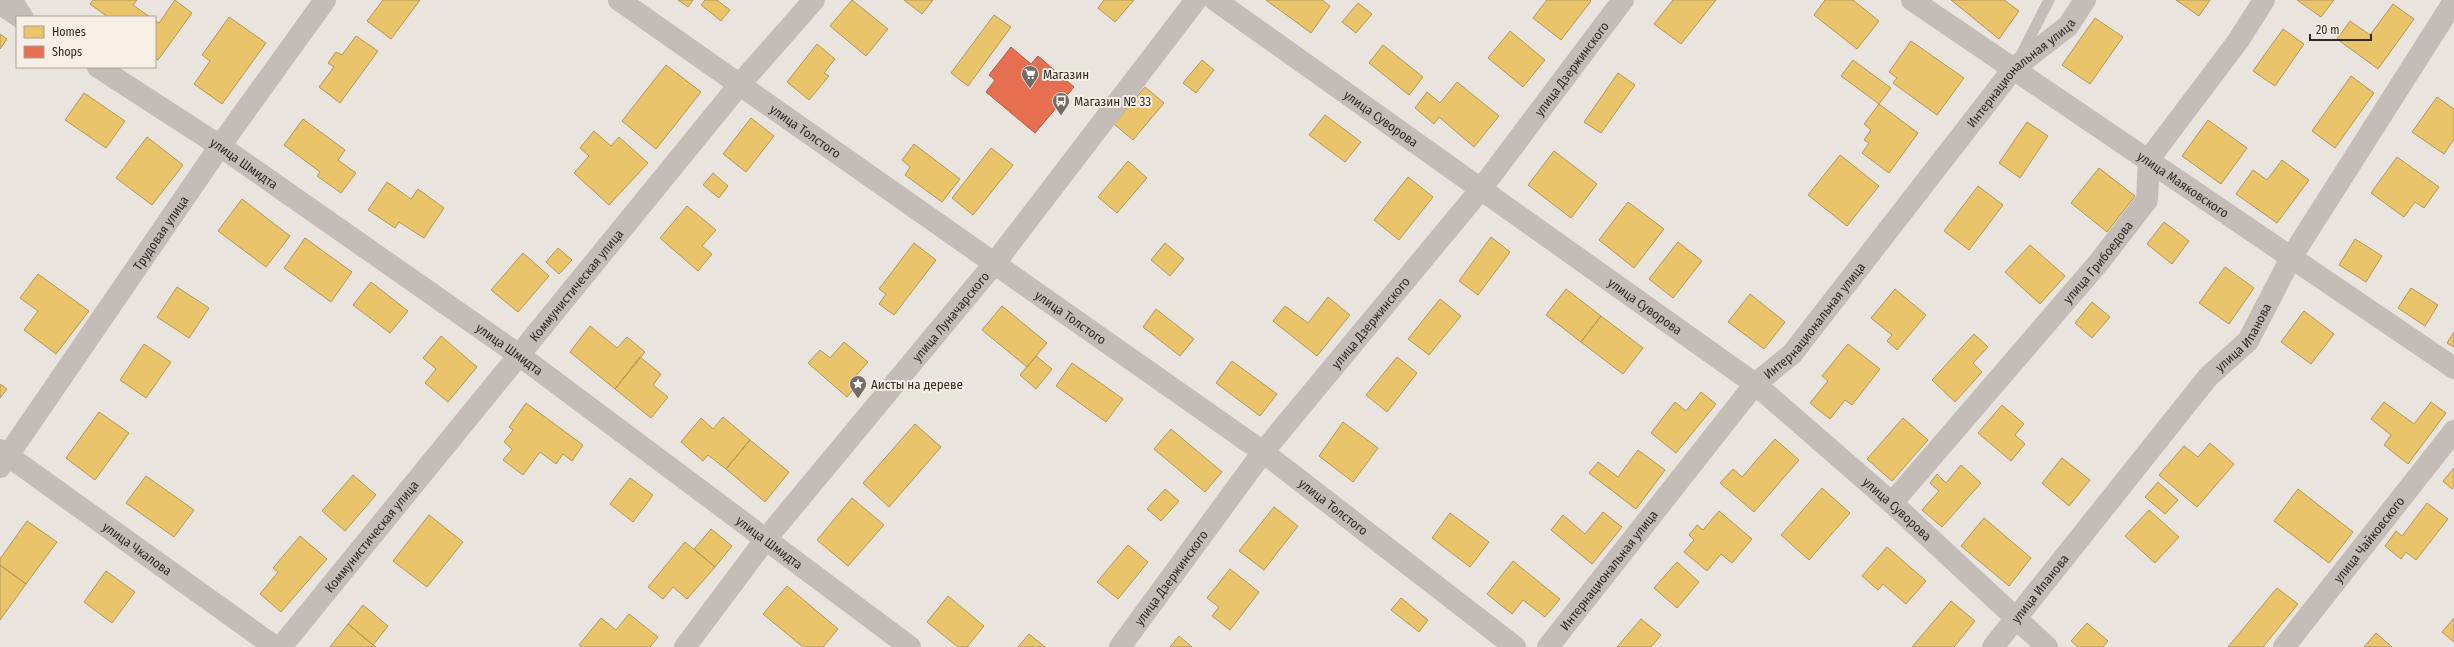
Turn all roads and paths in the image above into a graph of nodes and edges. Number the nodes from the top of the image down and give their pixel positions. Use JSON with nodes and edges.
{"nodes":[{"id":1,"x":18,"y":0,"type":"edge"},
{"id":2,"x":326,"y":0,"type":"edge"},
{"id":3,"x":619,"y":0,"type":"edge"},
{"id":4,"x":814,"y":0,"type":"edge"},
{"id":5,"x":1196,"y":0,"type":"edge"},
{"id":6,"x":1215,"y":0,"type":"edge"},
{"id":7,"x":1623,"y":0,"type":"edge"},
{"id":8,"x":1912,"y":0,"type":"edge"},
{"id":9,"x":2049,"y":0,"type":"edge"},
{"id":10,"x":2085,"y":0,"type":"edge"},
{"id":11,"x":2264,"y":0,"type":"edge"},
{"id":12,"x":2454,"y":1,"type":"edge"},
{"id":13,"x":0,"y":4,"type":"edge"},
{"id":14,"x":18,"y":16,"type":"edge"},
{"id":15,"x":27,"y":16,"type":"edge"},
{"id":16,"x":100,"y":68,"type":"edge"},
{"id":17,"x":2014,"y":68,"type":"junction"},
{"id":18,"x":740,"y":84,"type":"junction"},
{"id":19,"x":220,"y":146,"type":"junction"},
{"id":20,"x":2149,"y":160,"type":"junction"},
{"id":21,"x":1481,"y":189,"type":"junction"},
{"id":22,"x":2292,"y":256,"type":"junction"},
{"id":23,"x":994,"y":264,"type":"junction"},
{"id":24,"x":519,"y":355,"type":"junction"},
{"id":25,"x":2454,"y":368,"type":"edge"},
{"id":26,"x":1755,"y":384,"type":"junction"},
{"id":27,"x":2454,"y":431,"type":"edge"},
{"id":28,"x":1263,"y":452,"type":"junction"},
{"id":29,"x":2,"y":457,"type":"edge"},
{"id":30,"x":1892,"y":503,"type":"junction"},
{"id":31,"x":766,"y":540,"type":"junction"},
{"id":32,"x":2017,"y":618,"type":"junction"},
{"id":33,"x":275,"y":647,"type":"edge"},
{"id":34,"x":281,"y":647,"type":"edge"},
{"id":35,"x":685,"y":647,"type":"edge"},
{"id":36,"x":910,"y":647,"type":"edge"},
{"id":37,"x":1120,"y":647,"type":"edge"},
{"id":38,"x":1515,"y":647,"type":"edge"},
{"id":39,"x":1548,"y":647,"type":"edge"},
{"id":40,"x":1993,"y":647,"type":"edge"},
{"id":41,"x":2047,"y":647,"type":"edge"},
{"id":42,"x":2284,"y":647,"type":"edge"}],
"edges":[{"from":1,"to":15,"type":"lane"},
{"from":2,"to":19,"type":"street","name":"Трудовая улица"},
{"from":3,"to":18,"type":"street","name":"улица Толстого"},
{"from":4,"to":18,"type":"street","name":"Коммунистическая улица"},
{"from":5,"to":23,"type":"street","name":"улица Луначарского"},
{"from":6,"to":21,"type":"street","name":"улица Суворова"},
{"from":7,"to":21,"type":"street","name":"улица Дзержинского"},
{"from":8,"to":17,"type":"street","name":"улица Маяковского"},
{"from":9,"to":17,"type":"lane"},
{"from":10,"to":17,"type":"street","name":"Интернациональная улица"},
{"from":11,"to":20,"type":"street"},
{"from":12,"to":22,"type":"street","name":"улица Ипанова"},
{"from":13,"to":14,"type":"street"},
{"from":16,"to":19,"type":"street","name":"улица Шмидта"},
{"from":17,"to":20,"type":"street","name":"улица Маяковского"},
{"from":17,"to":26,"type":"street","name":"Интернациональная улица"},
{"from":18,"to":23,"type":"street","name":"улица Толстого"},
{"from":18,"to":24,"type":"street","name":"Коммунистическая улица"},
{"from":19,"to":24,"type":"street","name":"улица Шмидта"},
{"from":19,"to":29,"type":"street","name":"Трудовая улица"},
{"from":20,"to":22,"type":"street","name":"улица Маяковского"},
{"from":20,"to":30,"type":"street","name":"улица Грибоедова"},
{"from":21,"to":26,"type":"street","name":"улица Суворова"},
{"from":21,"to":28,"type":"street","name":"улица Дзержинского"},
{"from":22,"to":25,"type":"street","name":"улица Маяковского"},
{"from":22,"to":32,"type":"street","name":"улица Ипанова"},
{"from":23,"to":28,"type":"street","name":"улица Толстого"},
{"from":23,"to":31,"type":"street","name":"улица Луначарского"},
{"from":24,"to":31,"type":"street","name":"улица Шмидта"},
{"from":24,"to":34,"type":"street","name":"Коммунистическая улица"},
{"from":26,"to":30,"type":"street","name":"улица Суворова"},
{"from":26,"to":39,"type":"street","name":"Интернациональная улица"},
{"from":27,"to":42,"type":"street","name":"улица Чайковского"},
{"from":28,"to":37,"type":"street","name":"улица Дзержинского"},
{"from":28,"to":38,"type":"street","name":"улица Толстого"},
{"from":29,"to":33,"type":"street","name":"улица Чкалова"},
{"from":30,"to":32,"type":"street","name":"улица Суворова"},
{"from":31,"to":35,"type":"street","name":"улица Луначарского"},
{"from":31,"to":36,"type":"street","name":"улица Шмидта"},
{"from":32,"to":40,"type":"street","name":"улица Ипанова"},
{"from":32,"to":41,"type":"street","name":"улица Суворова"}]}
